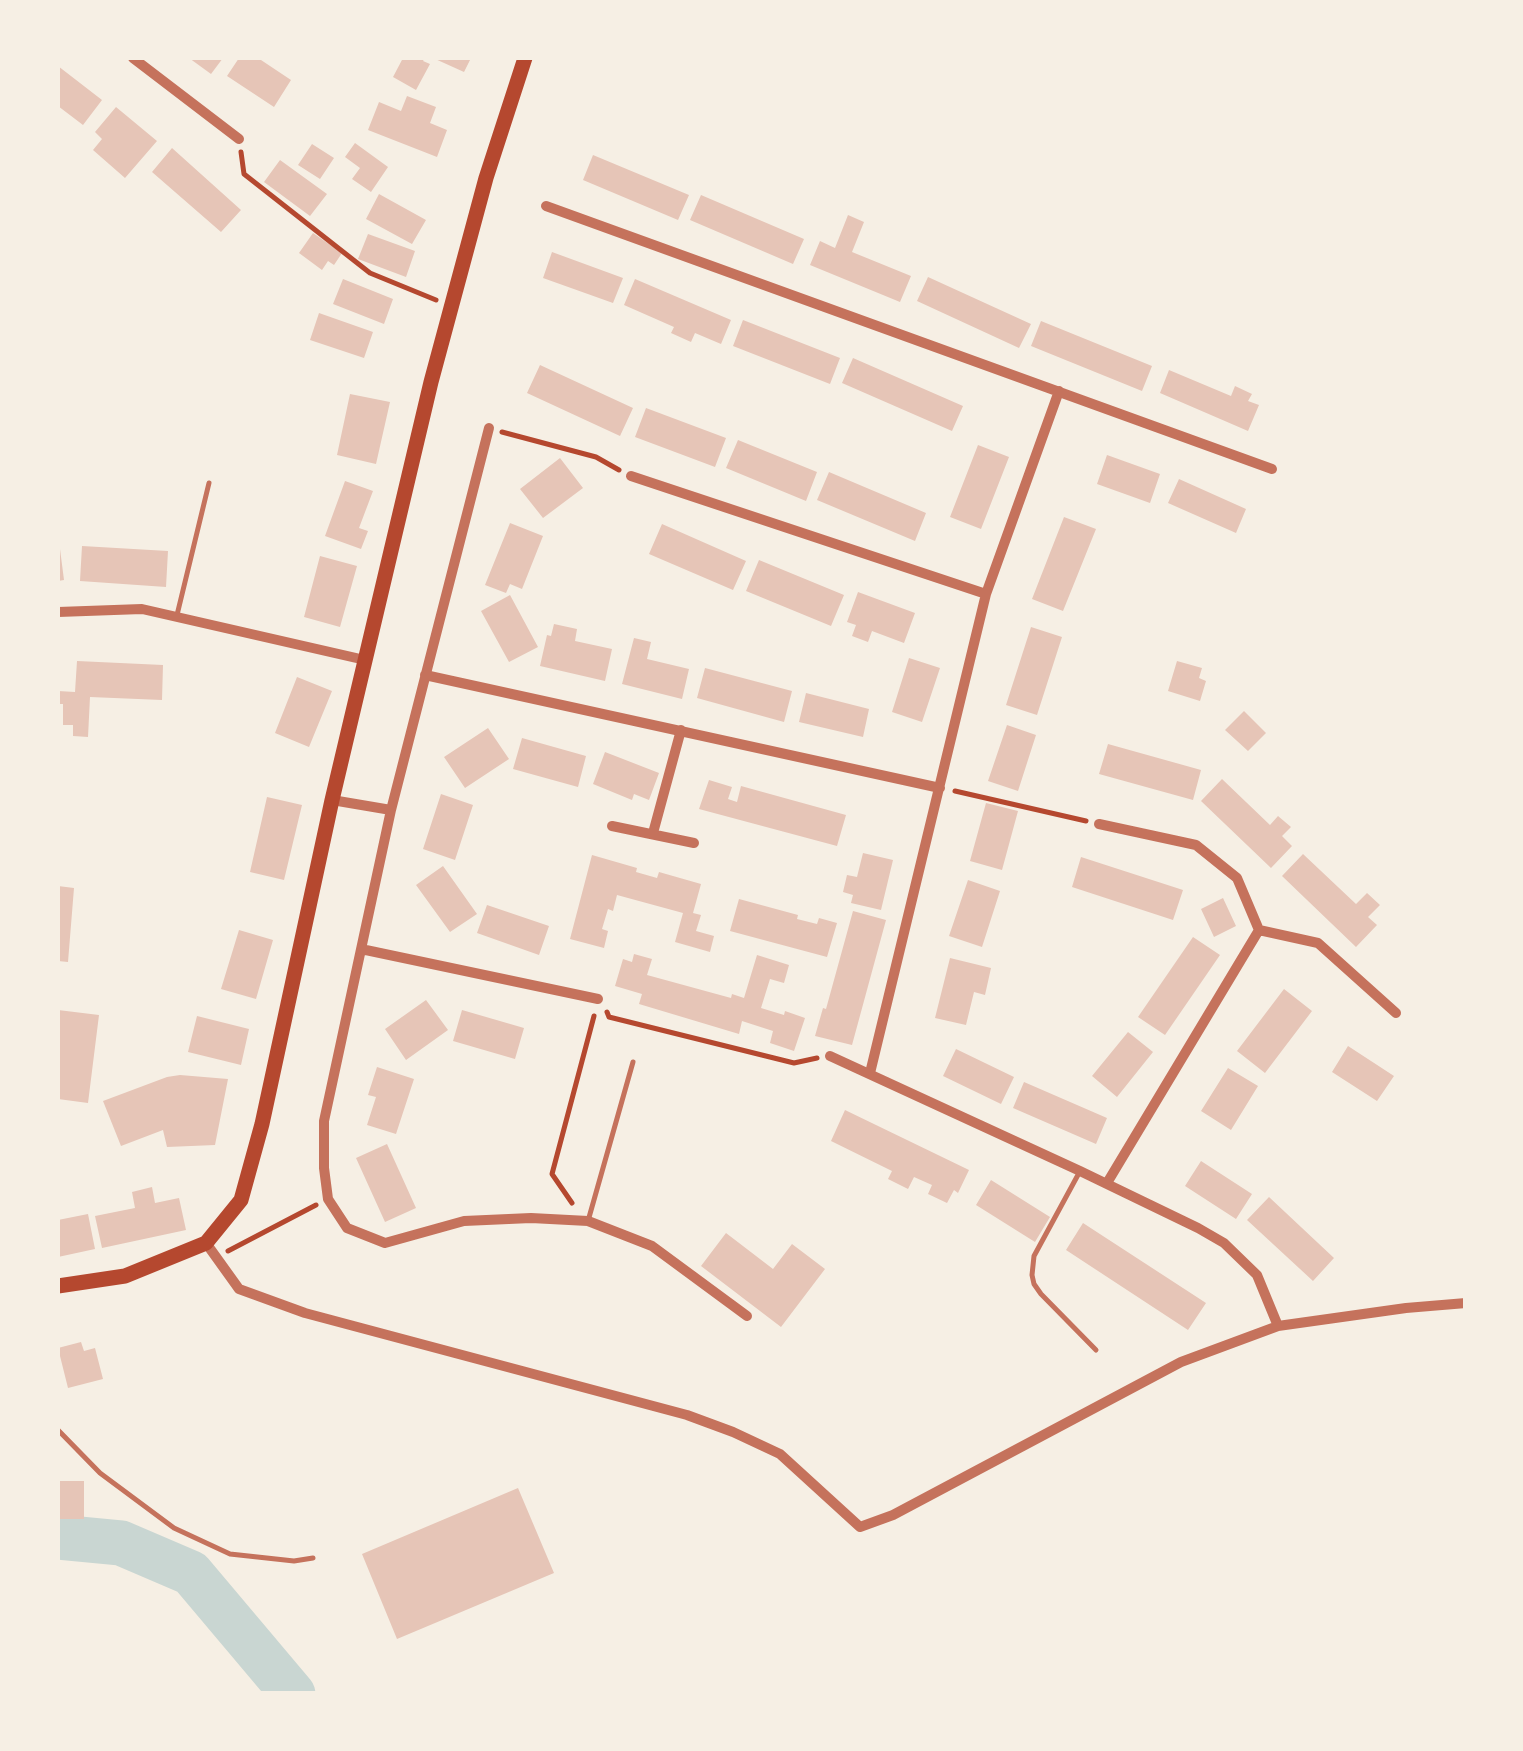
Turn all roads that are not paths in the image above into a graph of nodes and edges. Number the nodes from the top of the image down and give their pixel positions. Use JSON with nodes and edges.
{"nodes":[{"id":1,"x":133,"y":58,"type":"edge"},
{"id":2,"x":526,"y":58,"type":"edge"},
{"id":3,"x":239,"y":139,"type":"road end"},
{"id":4,"x":546,"y":206,"type":"dead end"},
{"id":5,"x":1058,"y":391,"type":"junction"},
{"id":6,"x":489,"y":428,"type":"road end"},
{"id":7,"x":1272,"y":469,"type":"dead end"},
{"id":8,"x":631,"y":476,"type":"road end"},
{"id":9,"x":209,"y":482,"type":"dead end"},
{"id":10,"x":986,"y":594,"type":"junction"},
{"id":11,"x":58,"y":612,"type":"edge"},
{"id":12,"x":177,"y":615,"type":"junction"},
{"id":13,"x":365,"y":660,"type":"junction"},
{"id":14,"x":425,"y":674,"type":"junction"},
{"id":15,"x":680,"y":730,"type":"junction"},
{"id":16,"x":940,"y":788,"type":"junction"},
{"id":17,"x":332,"y":800,"type":"junction"},
{"id":18,"x":391,"y":810,"type":"junction"},
{"id":19,"x":1098,"y":824,"type":"road end"},
{"id":20,"x":612,"y":826,"type":"dead end"},
{"id":21,"x":653,"y":833,"type":"junction"},
{"id":22,"x":694,"y":842,"type":"dead end"},
{"id":23,"x":1259,"y":930,"type":"junction"},
{"id":24,"x":361,"y":949,"type":"junction"},
{"id":25,"x":598,"y":999,"type":"road end"},
{"id":26,"x":1396,"y":1013,"type":"dead end"},
{"id":27,"x":830,"y":1056,"type":"road end"},
{"id":28,"x":633,"y":1062,"type":"dead end"},
{"id":29,"x":870,"y":1073,"type":"junction"},
{"id":30,"x":1080,"y":1171,"type":"junction"},
{"id":31,"x":1106,"y":1183,"type":"junction"},
{"id":32,"x":586,"y":1221,"type":"junction"},
{"id":33,"x":206,"y":1243,"type":"junction"},
{"id":34,"x":58,"y":1286,"type":"edge"},
{"id":35,"x":1466,"y":1303,"type":"edge"},
{"id":36,"x":748,"y":1316,"type":"dead end"},
{"id":37,"x":1278,"y":1326,"type":"junction"},
{"id":38,"x":1096,"y":1350,"type":"dead end"},
{"id":39,"x":58,"y":1430,"type":"edge"},
{"id":40,"x":313,"y":1558,"type":"dead end"}],
"edges":[{"from":1,"to":3,"type":"street"},
{"from":2,"to":13,"type":"main road"},
{"from":4,"to":5,"type":"street"},
{"from":5,"to":7,"type":"street"},
{"from":5,"to":10,"type":"street"},
{"from":6,"to":14,"type":"street"},
{"from":8,"to":10,"type":"street"},
{"from":9,"to":12,"type":"lane"},
{"from":10,"to":16,"type":"street"},
{"from":11,"to":12,"type":"street"},
{"from":12,"to":13,"type":"street"},
{"from":13,"to":17,"type":"main road"},
{"from":14,"to":15,"type":"street"},
{"from":14,"to":18,"type":"street"},
{"from":15,"to":16,"type":"street"},
{"from":15,"to":21,"type":"street"},
{"from":16,"to":29,"type":"street"},
{"from":17,"to":18,"type":"street"},
{"from":17,"to":33,"type":"main road"},
{"from":18,"to":24,"type":"street"},
{"from":19,"to":23,"type":"street"},
{"from":20,"to":21,"type":"street"},
{"from":21,"to":22,"type":"street"},
{"from":23,"to":26,"type":"street"},
{"from":23,"to":31,"type":"street"},
{"from":24,"to":25,"type":"street"},
{"from":24,"to":32,"type":"street"},
{"from":27,"to":29,"type":"street"},
{"from":28,"to":32,"type":"lane"},
{"from":29,"to":30,"type":"street"},
{"from":30,"to":31,"type":"street"},
{"from":30,"to":38,"type":"lane"},
{"from":31,"to":37,"type":"street"},
{"from":32,"to":36,"type":"street"},
{"from":33,"to":34,"type":"main road"},
{"from":33,"to":37,"type":"street"},
{"from":35,"to":37,"type":"street"},
{"from":39,"to":40,"type":"lane"}]}
